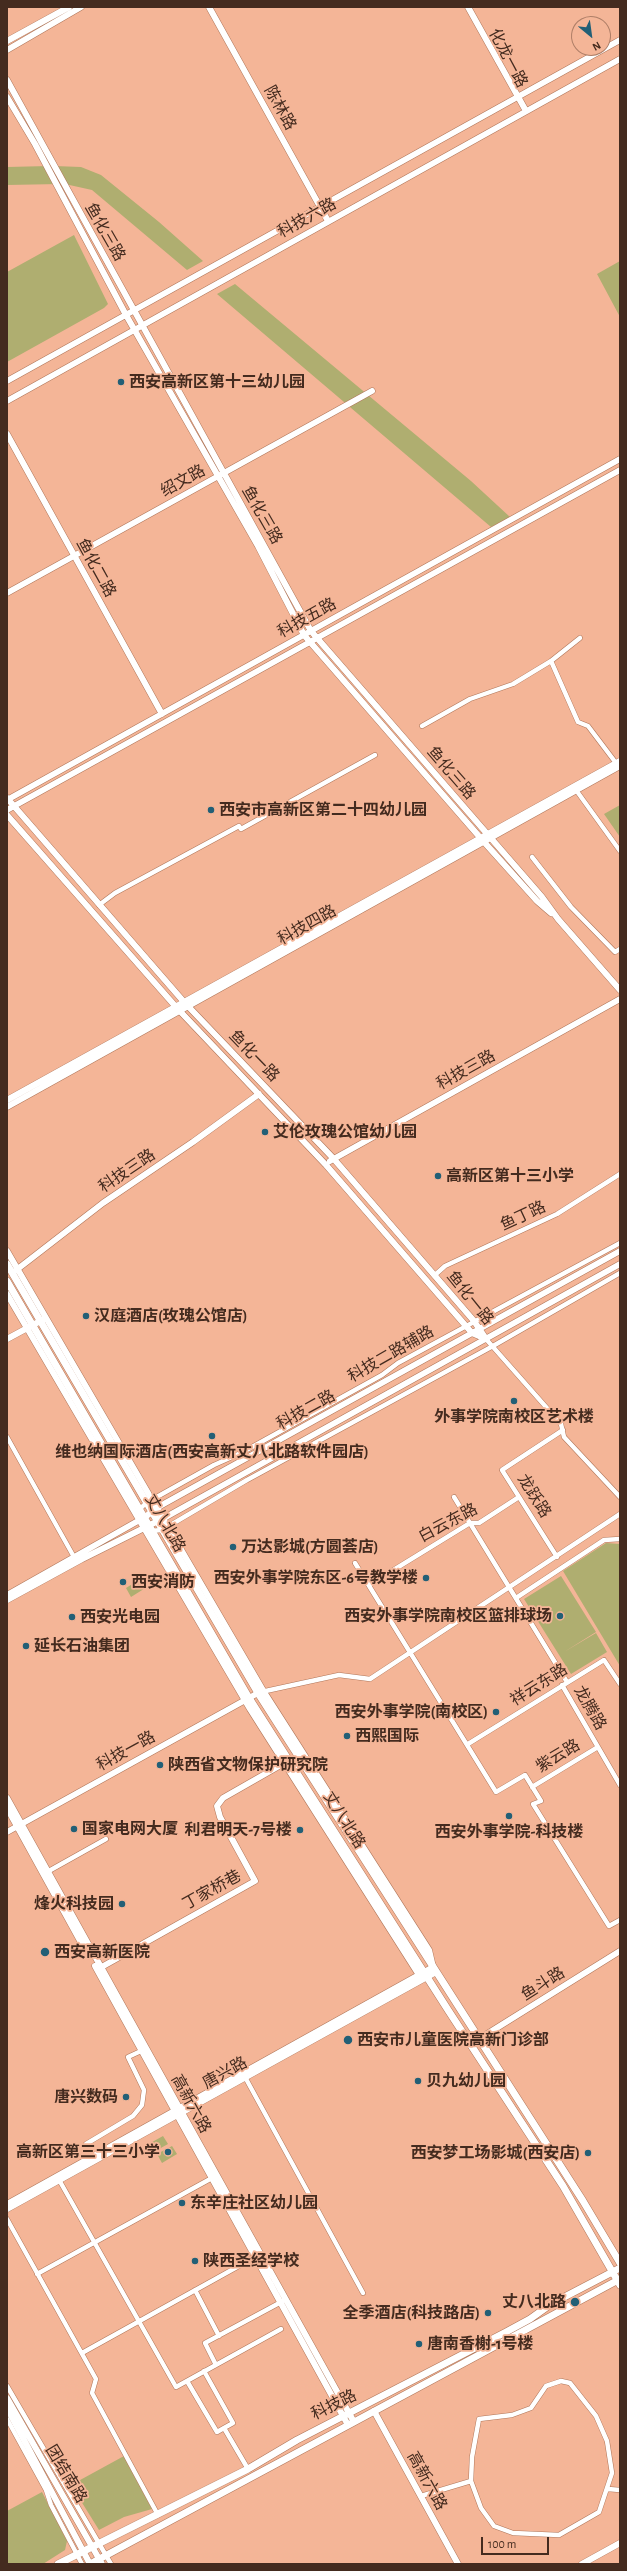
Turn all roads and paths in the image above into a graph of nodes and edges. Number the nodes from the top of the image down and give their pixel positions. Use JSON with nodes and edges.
{"nodes":[{"id":1,"x":69,"y":7,"type":"edge"},
{"id":2,"x":81,"y":7,"type":"edge"},
{"id":3,"x":209,"y":7,"type":"edge"},
{"id":4,"x":468,"y":7,"type":"edge"},
{"id":5,"x":620,"y":40,"type":"edge"},
{"id":6,"x":7,"y":41,"type":"edge"},
{"id":7,"x":7,"y":50,"type":"edge"},
{"id":8,"x":620,"y":59,"type":"edge"},
{"id":9,"x":7,"y":80,"type":"edge"},
{"id":10,"x":7,"y":97,"type":"edge"},
{"id":11,"x":517,"y":97,"type":"junction"},
{"id":12,"x":525,"y":112,"type":"junction"},
{"id":13,"x":320,"y":206,"type":"junction"},
{"id":14,"x":328,"y":221,"type":"junction"},
{"id":15,"x":134,"y":310,"type":"junction"},
{"id":16,"x":126,"y":315,"type":"junction"},
{"id":17,"x":142,"y":324,"type":"junction"},
{"id":18,"x":135,"y":328,"type":"junction"},
{"id":19,"x":7,"y":381,"type":"edge"},
{"id":20,"x":372,"y":391,"type":"dead end"},
{"id":21,"x":7,"y":401,"type":"edge"},
{"id":22,"x":7,"y":434,"type":"edge"},
{"id":23,"x":620,"y":459,"type":"edge"},
{"id":24,"x":620,"y":470,"type":"edge"},
{"id":25,"x":221,"y":474,"type":"junction"},
{"id":26,"x":74,"y":556,"type":"junction"},
{"id":27,"x":7,"y":593,"type":"edge"},
{"id":28,"x":353,"y":608,"type":"junction"},
{"id":29,"x":358,"y":616,"type":"junction"},
{"id":30,"x":311,"y":631,"type":"junction"},
{"id":31,"x":304,"y":635,"type":"junction"},
{"id":32,"x":318,"y":638,"type":"junction"},
{"id":33,"x":580,"y":638,"type":"dead end"},
{"id":34,"x":310,"y":642,"type":"junction"},
{"id":35,"x":267,"y":655,"type":"junction"},
{"id":36,"x":551,"y":661,"type":"junction"},
{"id":37,"x":272,"y":663,"type":"junction"},
{"id":38,"x":162,"y":714,"type":"junction"},
{"id":39,"x":422,"y":726,"type":"dead end"},
{"id":40,"x":375,"y":755,"type":"dead end"},
{"id":41,"x":619,"y":763,"type":"edge"},
{"id":42,"x":576,"y":790,"type":"junction"},
{"id":43,"x":7,"y":799,"type":"edge"},
{"id":44,"x":10,"y":809,"type":"edge"},
{"id":45,"x":7,"y":815,"type":"edge"},
{"id":46,"x":489,"y":836,"type":"junction"},
{"id":47,"x":482,"y":840,"type":"junction"},
{"id":48,"x":620,"y":851,"type":"edge"},
{"id":49,"x":532,"y":857,"type":"dead end"},
{"id":50,"x":99,"y":905,"type":"junction"},
{"id":51,"x":558,"y":919,"type":"junction"},
{"id":52,"x":620,"y":950,"type":"edge"},
{"id":53,"x":620,"y":990,"type":"edge"},
{"id":54,"x":620,"y":999,"type":"edge"},
{"id":55,"x":186,"y":1004,"type":"junction"},
{"id":56,"x":178,"y":1009,"type":"junction"},
{"id":57,"x":259,"y":1094,"type":"junction"},
{"id":58,"x":7,"y":1100,"type":"edge"},
{"id":59,"x":7,"y":1107,"type":"edge"},
{"id":60,"x":333,"y":1158,"type":"junction"},
{"id":61,"x":326,"y":1165,"type":"junction"},
{"id":62,"x":620,"y":1174,"type":"edge"},
{"id":63,"x":620,"y":1243,"type":"edge"},
{"id":64,"x":7,"y":1251,"type":"edge"},
{"id":65,"x":620,"y":1251,"type":"edge"},
{"id":66,"x":7,"y":1264,"type":"edge"},
{"id":67,"x":620,"y":1264,"type":"edge"},
{"id":68,"x":15,"y":1271,"type":"junction"},
{"id":69,"x":620,"y":1273,"type":"edge"},
{"id":70,"x":435,"y":1275,"type":"junction"},
{"id":71,"x":7,"y":1281,"type":"edge"},
{"id":72,"x":7,"y":1294,"type":"edge"},
{"id":73,"x":43,"y":1319,"type":"junction"},
{"id":74,"x":474,"y":1321,"type":"junction"},
{"id":75,"x":30,"y":1326,"type":"junction"},
{"id":76,"x":466,"y":1326,"type":"junction"},
{"id":77,"x":480,"y":1329,"type":"junction"},
{"id":78,"x":472,"y":1333,"type":"junction"},
{"id":79,"x":7,"y":1339,"type":"edge"},
{"id":80,"x":486,"y":1339,"type":"junction"},
{"id":81,"x":493,"y":1346,"type":"junction"},
{"id":82,"x":563,"y":1430,"type":"junction"},
{"id":83,"x":7,"y":1437,"type":"edge"},
{"id":84,"x":454,"y":1497,"type":"dead end"},
{"id":85,"x":520,"y":1497,"type":"junction"},
{"id":86,"x":620,"y":1497,"type":"edge"},
{"id":87,"x":149,"y":1501,"type":"junction"},
{"id":88,"x":153,"y":1509,"type":"junction"},
{"id":89,"x":137,"y":1511,"type":"junction"},
{"id":90,"x":620,"y":1514,"type":"edge"},
{"id":91,"x":142,"y":1518,"type":"junction"},
{"id":92,"x":160,"y":1520,"type":"junction"},
{"id":93,"x":470,"y":1522,"type":"junction"},
{"id":94,"x":148,"y":1528,"type":"junction"},
{"id":95,"x":165,"y":1528,"type":"junction"},
{"id":96,"x":620,"y":1539,"type":"edge"},
{"id":97,"x":556,"y":1557,"type":"junction"},
{"id":98,"x":74,"y":1558,"type":"junction"},
{"id":99,"x":355,"y":1563,"type":"dead end"},
{"id":100,"x":369,"y":1585,"type":"junction"},
{"id":101,"x":510,"y":1587,"type":"junction"},
{"id":102,"x":7,"y":1594,"type":"edge"},
{"id":103,"x":516,"y":1598,"type":"junction"},
{"id":104,"x":7,"y":1600,"type":"edge"},
{"id":105,"x":411,"y":1652,"type":"junction"},
{"id":106,"x":567,"y":1682,"type":"junction"},
{"id":107,"x":620,"y":1684,"type":"edge"},
{"id":108,"x":562,"y":1685,"type":"junction"},
{"id":109,"x":261,"y":1693,"type":"junction"},
{"id":110,"x":247,"y":1699,"type":"junction"},
{"id":111,"x":468,"y":1744,"type":"junction"},
{"id":112,"x":598,"y":1747,"type":"junction"},
{"id":113,"x":286,"y":1762,"type":"junction"},
{"id":114,"x":620,"y":1785,"type":"edge"},
{"id":115,"x":532,"y":1787,"type":"junction"},
{"id":116,"x":7,"y":1798,"type":"edge"},
{"id":117,"x":7,"y":1808,"type":"edge"},
{"id":118,"x":19,"y":1825,"type":"junction"},
{"id":119,"x":7,"y":1832,"type":"edge"},
{"id":120,"x":106,"y":1838,"type":"dead end"},
{"id":121,"x":47,"y":1872,"type":"junction"},
{"id":122,"x":620,"y":1920,"type":"edge"},
{"id":123,"x":620,"y":1951,"type":"edge"},
{"id":124,"x":98,"y":1969,"type":"junction"},
{"id":125,"x":434,"y":1970,"type":"junction"},
{"id":126,"x":423,"y":1975,"type":"junction"},
{"id":127,"x":479,"y":2039,"type":"junction"},
{"id":128,"x":141,"y":2051,"type":"junction"},
{"id":129,"x":245,"y":2077,"type":"junction"},
{"id":130,"x":177,"y":2111,"type":"junction"},
{"id":131,"x":93,"y":2156,"type":"junction"},
{"id":132,"x":58,"y":2178,"type":"junction"},
{"id":133,"x":212,"y":2178,"type":"junction"},
{"id":134,"x":7,"y":2204,"type":"edge"},
{"id":135,"x":7,"y":2209,"type":"edge"},
{"id":136,"x":7,"y":2219,"type":"edge"},
{"id":137,"x":95,"y":2242,"type":"junction"},
{"id":138,"x":256,"y":2257,"type":"junction"},
{"id":139,"x":620,"y":2263,"type":"edge"},
{"id":140,"x":620,"y":2268,"type":"edge"},
{"id":141,"x":611,"y":2271,"type":"junction"},
{"id":142,"x":37,"y":2274,"type":"junction"},
{"id":143,"x":619,"y":2281,"type":"edge"},
{"id":144,"x":195,"y":2290,"type":"junction"},
{"id":145,"x":363,"y":2293,"type":"dead end"},
{"id":146,"x":283,"y":2301,"type":"junction"},
{"id":147,"x":139,"y":2321,"type":"junction"},
{"id":148,"x":281,"y":2329,"type":"dead end"},
{"id":149,"x":219,"y":2336,"type":"junction"},
{"id":150,"x":82,"y":2353,"type":"junction"},
{"id":151,"x":216,"y":2365,"type":"junction"},
{"id":152,"x":204,"y":2371,"type":"junction"},
{"id":153,"x":187,"y":2381,"type":"junction"},
{"id":154,"x":7,"y":2386,"type":"edge"},
{"id":155,"x":7,"y":2398,"type":"edge"},
{"id":156,"x":7,"y":2408,"type":"edge"},
{"id":157,"x":374,"y":2411,"type":"junction"},
{"id":158,"x":346,"y":2414,"type":"junction"},
{"id":159,"x":7,"y":2419,"type":"edge"},
{"id":160,"x":351,"y":2424,"type":"junction"},
{"id":161,"x":224,"y":2428,"type":"junction"},
{"id":162,"x":248,"y":2469,"type":"junction"},
{"id":163,"x":471,"y":2481,"type":"junction"},
{"id":164,"x":608,"y":2489,"type":"junction"},
{"id":165,"x":620,"y":2490,"type":"edge"},
{"id":166,"x":421,"y":2496,"type":"junction"},
{"id":167,"x":158,"y":2515,"type":"junction"},
{"id":168,"x":99,"y":2542,"type":"junction"},
{"id":169,"x":620,"y":2543,"type":"edge"},
{"id":170,"x":92,"y":2546,"type":"junction"},
{"id":171,"x":80,"y":2552,"type":"junction"},
{"id":172,"x":106,"y":2555,"type":"junction"},
{"id":173,"x":100,"y":2562,"type":"edge"},
{"id":174,"x":58,"y":2564,"type":"edge"},
{"id":175,"x":82,"y":2564,"type":"edge"},
{"id":176,"x":90,"y":2564,"type":"edge"},
{"id":177,"x":111,"y":2564,"type":"edge"},
{"id":178,"x":458,"y":2564,"type":"edge"},
{"id":179,"x":582,"y":2564,"type":"edge"}],
"edges":[{"from":1,"to":6,"type":"street"},
{"from":2,"to":7,"type":"street"},
{"from":3,"to":13,"type":"street","name":"陈林路"},
{"from":4,"to":11,"type":"street","name":"化龙一路"},
{"from":5,"to":11,"type":"street","name":"科技六路"},
{"from":8,"to":12,"type":"street","name":"科技六路"},
{"from":9,"to":15,"type":"street","name":"鱼化三路"},
{"from":10,"to":16,"type":"street","name":"鱼化三路"},
{"from":11,"to":12,"type":"street","name":"化龙一路"},
{"from":11,"to":13,"type":"street","name":"科技六路"},
{"from":12,"to":14,"type":"street","name":"科技六路"},
{"from":13,"to":14,"type":"street","name":"陈林路"},
{"from":13,"to":15,"type":"street","name":"科技六路"},
{"from":14,"to":17,"type":"street","name":"科技六路"},
{"from":15,"to":16,"type":"street","name":"科技六路"},
{"from":15,"to":17,"type":"street","name":"鱼化三路"},
{"from":16,"to":18,"type":"street","name":"鱼化三路"},
{"from":16,"to":19,"type":"street","name":"科技六路"},
{"from":17,"to":18,"type":"street","name":"科技六路"},
{"from":17,"to":25,"type":"street","name":"鱼化三路"},
{"from":18,"to":21,"type":"street","name":"科技六路"},
{"from":18,"to":25,"type":"street","name":"鱼化三路"},
{"from":20,"to":25,"type":"street","name":"绍文路"},
{"from":22,"to":26,"type":"street","name":"鱼化二路"},
{"from":23,"to":28,"type":"street","name":"科技五路"},
{"from":24,"to":29,"type":"street","name":"科技五路"},
{"from":25,"to":26,"type":"street","name":"绍文路"},
{"from":25,"to":30,"type":"street","name":"鱼化三路"},
{"from":25,"to":31,"type":"street","name":"鱼化三路"},
{"from":26,"to":27,"type":"street","name":"绍文路"},
{"from":26,"to":38,"type":"street","name":"鱼化二路"},
{"from":28,"to":29,"type":"street"},
{"from":28,"to":30,"type":"street","name":"科技五路"},
{"from":29,"to":32,"type":"street","name":"科技五路"},
{"from":30,"to":31,"type":"street","name":"科技五路"},
{"from":30,"to":32,"type":"street","name":"鱼化三路"},
{"from":31,"to":34,"type":"street","name":"鱼化三路"},
{"from":31,"to":35,"type":"street","name":"科技五路"},
{"from":32,"to":34,"type":"street","name":"科技五路"},
{"from":32,"to":46,"type":"street","name":"鱼化三路"},
{"from":33,"to":36,"type":"street"},
{"from":34,"to":37,"type":"street","name":"科技五路"},
{"from":34,"to":47,"type":"street","name":"鱼化三路"},
{"from":35,"to":37,"type":"street"},
{"from":35,"to":38,"type":"street","name":"科技五路"},
{"from":36,"to":39,"type":"street"},
{"from":36,"to":41,"type":"street"},
{"from":37,"to":44,"type":"street","name":"科技五路"},
{"from":38,"to":43,"type":"street","name":"科技五路"},
{"from":40,"to":50,"type":"street"},
{"from":41,"to":42,"type":"street","name":"科技四路"},
{"from":41,"to":46,"type":"street","name":"科技四路"},
{"from":42,"to":46,"type":"street","name":"科技四路"},
{"from":42,"to":48,"type":"street"},
{"from":43,"to":44,"type":"street","name":"鱼化一路"},
{"from":44,"to":50,"type":"street","name":"鱼化一路"},
{"from":45,"to":56,"type":"street","name":"鱼化一路"},
{"from":46,"to":47,"type":"street","name":"科技四路"},
{"from":46,"to":51,"type":"street","name":"鱼化三路"},
{"from":47,"to":51,"type":"street","name":"鱼化三路"},
{"from":47,"to":55,"type":"street","name":"科技四路"},
{"from":49,"to":52,"type":"street"},
{"from":50,"to":55,"type":"street","name":"鱼化一路"},
{"from":51,"to":53,"type":"street","name":"鱼化三路"},
{"from":54,"to":60,"type":"street","name":"科技三路"},
{"from":55,"to":56,"type":"street","name":"科技四路"},
{"from":55,"to":60,"type":"street","name":"鱼化一路"},
{"from":56,"to":57,"type":"street","name":"鱼化一路"},
{"from":56,"to":58,"type":"street","name":"科技四路"},
{"from":56,"to":59,"type":"street","name":"科技四路"},
{"from":57,"to":61,"type":"street","name":"鱼化一路"},
{"from":57,"to":68,"type":"street","name":"科技三路"},
{"from":60,"to":61,"type":"street","name":"科技三路"},
{"from":60,"to":70,"type":"street","name":"鱼化一路"},
{"from":61,"to":76,"type":"street","name":"鱼化一路"},
{"from":62,"to":70,"type":"street","name":"鱼丁路"},
{"from":63,"to":74,"type":"street","name":"科技二路辅路"},
{"from":64,"to":68,"type":"street"},
{"from":65,"to":77,"type":"street","name":"科技二路"},
{"from":66,"to":68,"type":"main road","name":"丈八北路"},
{"from":67,"to":80,"type":"street","name":"科技二路"},
{"from":68,"to":73,"type":"main road","name":"丈八北路"},
{"from":69,"to":81,"type":"street"},
{"from":70,"to":74,"type":"street","name":"鱼化一路"},
{"from":71,"to":75,"type":"main road","name":"丈八北路"},
{"from":72,"to":75,"type":"street"},
{"from":73,"to":75,"type":"street"},
{"from":73,"to":87,"type":"main road","name":"丈八北路"},
{"from":74,"to":76,"type":"street","name":"科技二路辅路"},
{"from":74,"to":77,"type":"street","name":"鱼化一路"},
{"from":75,"to":79,"type":"street"},
{"from":75,"to":89,"type":"main road","name":"丈八北路"},
{"from":76,"to":78,"type":"street","name":"鱼化一路"},
{"from":76,"to":87,"type":"street","name":"科技二路辅路"},
{"from":77,"to":78,"type":"street","name":"科技二路"},
{"from":77,"to":80,"type":"street","name":"鱼化一路"},
{"from":78,"to":80,"type":"street","name":"鱼化一路"},
{"from":78,"to":88,"type":"street","name":"科技二路"},
{"from":80,"to":81,"type":"street"},
{"from":80,"to":92,"type":"street","name":"科技二路"},
{"from":81,"to":82,"type":"street"},
{"from":81,"to":95,"type":"street"},
{"from":82,"to":85,"type":"street","name":"龙跃路"},
{"from":82,"to":86,"type":"street"},
{"from":83,"to":98,"type":"street"},
{"from":84,"to":93,"type":"street"},
{"from":85,"to":93,"type":"street","name":"白云东路"},
{"from":85,"to":97,"type":"street","name":"龙跃路"},
{"from":87,"to":88,"type":"main road","name":"丈八北路"},
{"from":87,"to":89,"type":"street","name":"科技二路辅路"},
{"from":88,"to":91,"type":"street","name":"科技二路"},
{"from":88,"to":92,"type":"main road","name":"丈八北路"},
{"from":89,"to":91,"type":"main road","name":"丈八北路"},
{"from":90,"to":97,"type":"street"},
{"from":91,"to":94,"type":"main road","name":"丈八北路"},
{"from":91,"to":98,"type":"street","name":"科技二路"},
{"from":92,"to":94,"type":"street","name":"科技二路"},
{"from":92,"to":95,"type":"main road","name":"丈八北路"},
{"from":93,"to":100,"type":"street","name":"白云东路"},
{"from":93,"to":101,"type":"street"},
{"from":94,"to":95,"type":"street"},
{"from":94,"to":104,"type":"street","name":"科技二路"},
{"from":94,"to":110,"type":"main road","name":"丈八北路"},
{"from":95,"to":109,"type":"main road","name":"丈八北路"},
{"from":96,"to":103,"type":"street"},
{"from":97,"to":101,"type":"street"},
{"from":98,"to":102,"type":"street","name":"科技二路"},
{"from":99,"to":100,"type":"street"},
{"from":100,"to":105,"type":"street"},
{"from":101,"to":103,"type":"street"},
{"from":101,"to":105,"type":"street"},
{"from":103,"to":106,"type":"street"},
{"from":105,"to":109,"type":"street"},
{"from":105,"to":111,"type":"street"},
{"from":106,"to":107,"type":"street","name":"祥云东路"},
{"from":106,"to":108,"type":"street","name":"祥云东路"},
{"from":108,"to":111,"type":"street","name":"祥云东路"},
{"from":108,"to":112,"type":"street","name":"龙腾路"},
{"from":109,"to":110,"type":"street","name":"科技一路"},
{"from":109,"to":125,"type":"main road","name":"丈八北路"},
{"from":110,"to":113,"type":"main road","name":"丈八北路"},
{"from":110,"to":118,"type":"street","name":"科技一路"},
{"from":111,"to":115,"type":"street"},
{"from":112,"to":114,"type":"street","name":"龙腾路"},
{"from":112,"to":115,"type":"street","name":"紫云路"},
{"from":113,"to":124,"type":"street","name":"丁家桥巷"},
{"from":113,"to":126,"type":"main road","name":"丈八北路"},
{"from":115,"to":122,"type":"street"},
{"from":116,"to":118,"type":"street","name":"高新六路"},
{"from":117,"to":118,"type":"street","name":"高新六路"},
{"from":118,"to":119,"type":"street","name":"科技一路"},
{"from":118,"to":121,"type":"street","name":"高新六路"},
{"from":118,"to":124,"type":"street","name":"高新六路"},
{"from":120,"to":121,"type":"street"},
{"from":121,"to":124,"type":"street","name":"高新六路"},
{"from":123,"to":127,"type":"street","name":"鱼斗路"},
{"from":124,"to":128,"type":"street","name":"高新六路"},
{"from":124,"to":130,"type":"street","name":"高新六路"},
{"from":125,"to":126,"type":"street","name":"唐兴路"},
{"from":125,"to":127,"type":"main road","name":"丈八北路"},
{"from":126,"to":129,"type":"street","name":"唐兴路"},
{"from":126,"to":130,"type":"street","name":"唐兴路"},
{"from":126,"to":141,"type":"main road","name":"丈八北路"},
{"from":127,"to":139,"type":"main road","name":"丈八北路"},
{"from":128,"to":130,"type":"street","name":"高新六路"},
{"from":128,"to":131,"type":"street"},
{"from":129,"to":130,"type":"street","name":"唐兴路"},
{"from":129,"to":145,"type":"street"},
{"from":130,"to":131,"type":"street","name":"唐兴路"},
{"from":130,"to":132,"type":"street","name":"唐兴路"},
{"from":130,"to":133,"type":"street","name":"高新六路"},
{"from":130,"to":146,"type":"street","name":"高新六路"},
{"from":131,"to":132,"type":"street","name":"唐兴路"},
{"from":132,"to":134,"type":"street","name":"唐兴路"},
{"from":132,"to":135,"type":"street","name":"唐兴路"},
{"from":132,"to":137,"type":"street"},
{"from":133,"to":137,"type":"street"},
{"from":133,"to":138,"type":"street","name":"高新六路"},
{"from":136,"to":142,"type":"street"},
{"from":137,"to":142,"type":"street"},
{"from":137,"to":147,"type":"street"},
{"from":138,"to":144,"type":"street"},
{"from":138,"to":146,"type":"street","name":"高新六路"},
{"from":140,"to":141,"type":"main road","name":"科技路"},
{"from":141,"to":143,"type":"main road","name":"丈八北路"},
{"from":141,"to":158,"type":"main road","name":"科技路"},
{"from":142,"to":150,"type":"street"},
{"from":143,"to":157,"type":"main road","name":"科技路"},
{"from":144,"to":147,"type":"street"},
{"from":144,"to":149,"type":"street"},
{"from":146,"to":149,"type":"street"},
{"from":146,"to":158,"type":"street","name":"高新六路"},
{"from":147,"to":150,"type":"street"},
{"from":147,"to":153,"type":"street"},
{"from":148,"to":151,"type":"street"},
{"from":149,"to":151,"type":"street"},
{"from":150,"to":167,"type":"street"},
{"from":151,"to":152,"type":"street"},
{"from":152,"to":153,"type":"street"},
{"from":152,"to":161,"type":"street"},
{"from":153,"to":161,"type":"street"},
{"from":154,"to":168,"type":"street"},
{"from":155,"to":170,"type":"street","name":"团结南路"},
{"from":156,"to":171,"type":"street","name":"团结南路"},
{"from":157,"to":160,"type":"main road","name":"科技路"},
{"from":157,"to":166,"type":"street","name":"高新六路"},
{"from":158,"to":160,"type":"street","name":"高新六路"},
{"from":158,"to":162,"type":"main road","name":"科技路"},
{"from":159,"to":171,"type":"street"},
{"from":160,"to":172,"type":"main road","name":"科技路"},
{"from":161,"to":162,"type":"street"},
{"from":162,"to":167,"type":"main road","name":"科技路"},
{"from":163,"to":164,"type":"street"},
{"from":163,"to":164,"type":"street"},
{"from":163,"to":166,"type":"street"},
{"from":164,"to":165,"type":"street"},
{"from":166,"to":178,"type":"street","name":"高新六路"},
{"from":167,"to":168,"type":"main road","name":"科技路"},
{"from":168,"to":170,"type":"main road","name":"科技路"},
{"from":168,"to":172,"type":"street"},
{"from":169,"to":179,"type":"street"},
{"from":170,"to":171,"type":"main road","name":"科技路"},
{"from":170,"to":173,"type":"street","name":"团结南路"},
{"from":171,"to":174,"type":"main road","name":"科技路"},
{"from":171,"to":175,"type":"street"},
{"from":171,"to":176,"type":"street","name":"团结南路"},
{"from":172,"to":173,"type":"main road","name":"科技路"},
{"from":172,"to":177,"type":"street"},
{"from":173,"to":176,"type":"main road","name":"科技路"}]}
